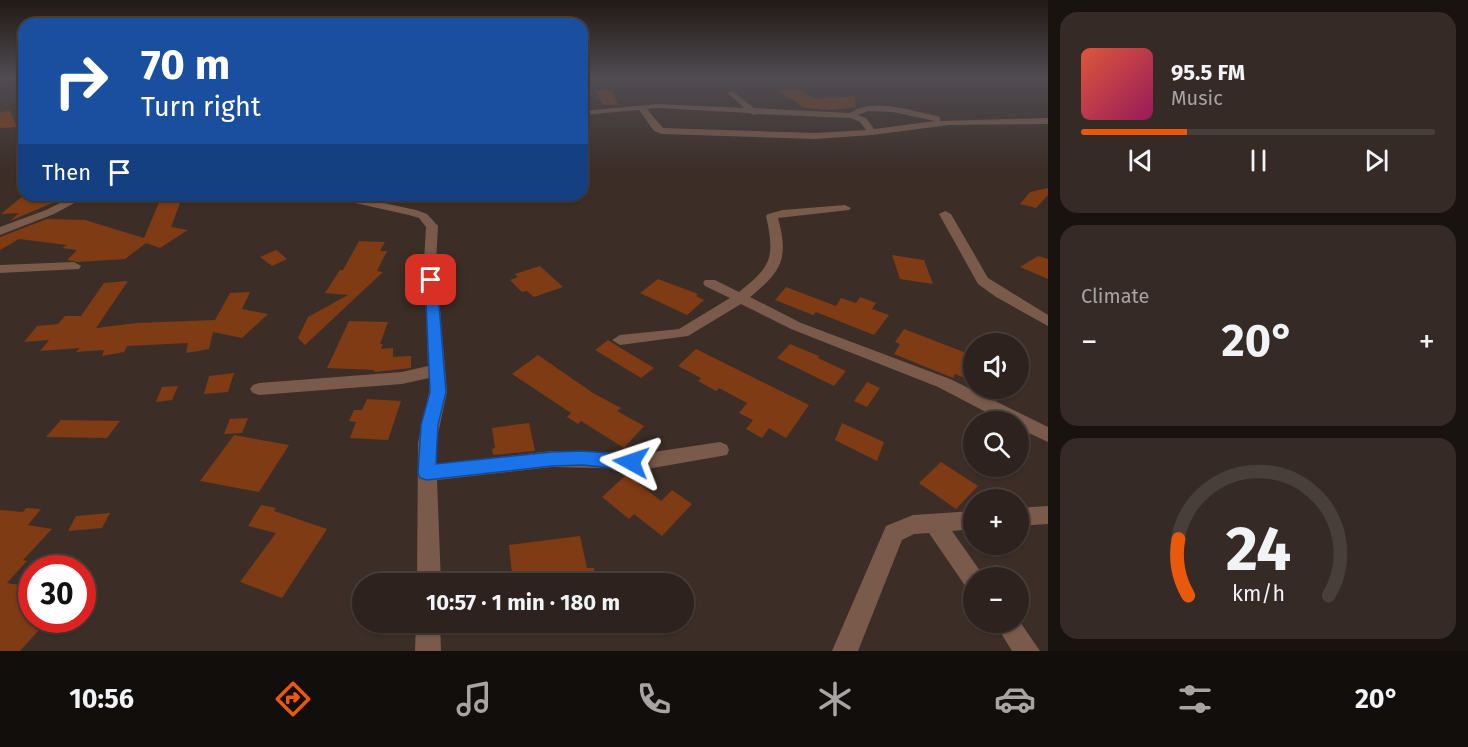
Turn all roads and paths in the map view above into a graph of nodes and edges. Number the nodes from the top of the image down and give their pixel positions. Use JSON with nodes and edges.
{"nodes":[{"id":1,"x":637,"y":107,"type":"edge"},
{"id":2,"x":641,"y":107,"type":"edge"},
{"id":3,"x":648,"y":107,"type":"edge"},
{"id":4,"x":748,"y":107,"type":"edge"},
{"id":5,"x":588,"y":112,"type":"edge"},
{"id":6,"x":754,"y":113,"type":"junction"},
{"id":7,"x":852,"y":116,"type":"junction"},
{"id":8,"x":1048,"y":121,"type":"edge"},
{"id":9,"x":949,"y":122,"type":"junction"},
{"id":10,"x":872,"y":132,"type":"junction"},
{"id":11,"x":72,"y":201,"type":"edge"},
{"id":12,"x":360,"y":201,"type":"edge"},
{"id":13,"x":845,"y":208,"type":"dead end"},
{"id":14,"x":945,"y":214,"type":"dead end"},
{"id":15,"x":0,"y":231,"type":"edge"},
{"id":16,"x":74,"y":266,"type":"dead end"},
{"id":17,"x":0,"y":269,"type":"edge"},
{"id":18,"x":710,"y":283,"type":"dead end"},
{"id":19,"x":739,"y":299,"type":"junction"},
{"id":20,"x":1048,"y":321,"type":"edge"},
{"id":21,"x":620,"y":340,"type":"dead end"},
{"id":22,"x":437,"y":370,"type":"junction"},
{"id":23,"x":259,"y":389,"type":"dead end"},
{"id":24,"x":1048,"y":435,"type":"edge"},
{"id":25,"x":720,"y":450,"type":"dead end"},
{"id":26,"x":427,"y":473,"type":"junction"},
{"id":27,"x":1048,"y":515,"type":"edge"},
{"id":28,"x":1029,"y":516,"type":"edge"},
{"id":29,"x":963,"y":521,"type":"edge"},
{"id":30,"x":933,"y":522,"type":"junction"},
{"id":31,"x":965,"y":567,"type":"edge"},
{"id":32,"x":429,"y":573,"type":"edge"},
{"id":33,"x":428,"y":633,"type":"edge"},
{"id":34,"x":1014,"y":633,"type":"edge"},
{"id":35,"x":428,"y":651,"type":"edge"},
{"id":36,"x":845,"y":651,"type":"edge"},
{"id":37,"x":1028,"y":651,"type":"edge"}],
"edges":[{"from":1,"to":5,"type":"street"},
{"from":2,"to":10,"type":"street"},
{"from":3,"to":6,"type":"street"},
{"from":4,"to":6,"type":"street"},
{"from":6,"to":7,"type":"street"},
{"from":7,"to":9,"type":"street"},
{"from":7,"to":10,"type":"street"},
{"from":8,"to":9,"type":"street"},
{"from":9,"to":10,"type":"street"},
{"from":11,"to":15,"type":"street"},
{"from":12,"to":22,"type":"street"},
{"from":13,"to":19,"type":"street"},
{"from":14,"to":20,"type":"street"},
{"from":16,"to":17,"type":"street"},
{"from":18,"to":19,"type":"street"},
{"from":19,"to":21,"type":"street"},
{"from":19,"to":24,"type":"street"},
{"from":22,"to":23,"type":"street"},
{"from":22,"to":26,"type":"street"},
{"from":25,"to":26,"type":"street"},
{"from":26,"to":32,"type":"street"},
{"from":27,"to":28,"type":"street"},
{"from":29,"to":30,"type":"street"},
{"from":30,"to":31,"type":"street"},
{"from":30,"to":36,"type":"street"},
{"from":33,"to":35,"type":"street"},
{"from":34,"to":37,"type":"street"}]}
